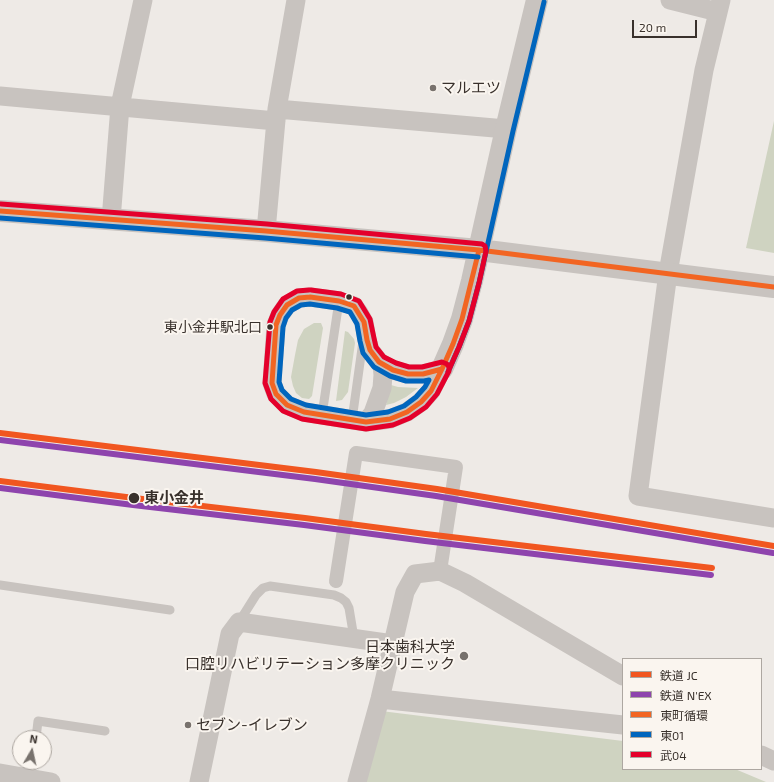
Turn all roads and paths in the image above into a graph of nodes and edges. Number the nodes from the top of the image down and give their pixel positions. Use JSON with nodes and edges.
{"nodes":[{"id":1,"x":143,"y":0,"type":"edge"},
{"id":2,"x":296,"y":0,"type":"edge"},
{"id":3,"x":537,"y":0,"type":"edge"},
{"id":4,"x":670,"y":0,"type":"edge"},
{"id":5,"x":720,"y":6,"type":"edge"},
{"id":6,"x":0,"y":96,"type":"edge"},
{"id":7,"x":120,"y":106,"type":"junction"},
{"id":8,"x":276,"y":115,"type":"junction"},
{"id":9,"x":506,"y":129,"type":"junction"},
{"id":10,"x":0,"y":211,"type":"edge"},
{"id":11,"x":111,"y":220,"type":"junction"},
{"id":12,"x":266,"y":231,"type":"junction"},
{"id":13,"x":479,"y":250,"type":"junction"},
{"id":14,"x":668,"y":273,"type":"junction"},
{"id":15,"x":774,"y":287,"type":"edge"},
{"id":16,"x":339,"y":302,"type":"junction"},
{"id":17,"x":365,"y":330,"type":"junction"},
{"id":18,"x":382,"y":364,"type":"junction"},
{"id":19,"x":442,"y":369,"type":"junction"},
{"id":20,"x":322,"y":415,"type":"junction"},
{"id":21,"x":359,"y":421,"type":"junction"},
{"id":22,"x":774,"y":518,"type":"edge"},
{"id":23,"x":440,"y":571,"type":"junction"},
{"id":24,"x":336,"y":581,"type":"dead end"},
{"id":25,"x":0,"y":585,"type":"edge"},
{"id":26,"x":170,"y":610,"type":"dead end"},
{"id":27,"x":239,"y":622,"type":"junction"},
{"id":28,"x":354,"y":638,"type":"junction"},
{"id":29,"x":393,"y":644,"type":"junction"},
{"id":30,"x":622,"y":675,"type":"edge"},
{"id":31,"x":380,"y":700,"type":"junction"},
{"id":32,"x":622,"y":725,"type":"edge"},
{"id":33,"x":37,"y":730,"type":"edge"},
{"id":34,"x":105,"y":731,"type":"dead end"},
{"id":35,"x":762,"y":756,"type":"edge"},
{"id":36,"x":774,"y":762,"type":"edge"},
{"id":37,"x":31,"y":770,"type":"edge"},
{"id":38,"x":0,"y":773,"type":"edge"},
{"id":39,"x":51,"y":782,"type":"edge"},
{"id":40,"x":199,"y":782,"type":"edge"},
{"id":41,"x":357,"y":782,"type":"edge"}],
"edges":[{"from":1,"to":7,"type":"street"},
{"from":2,"to":8,"type":"street"},
{"from":3,"to":9,"type":"street"},
{"from":4,"to":5,"type":"street"},
{"from":5,"to":14,"type":"street"},
{"from":6,"to":7,"type":"street"},
{"from":7,"to":8,"type":"street"},
{"from":7,"to":11,"type":"street"},
{"from":8,"to":9,"type":"street"},
{"from":8,"to":12,"type":"street"},
{"from":9,"to":13,"type":"street"},
{"from":10,"to":11,"type":"street"},
{"from":11,"to":12,"type":"street"},
{"from":12,"to":13,"type":"street"},
{"from":13,"to":14,"type":"street"},
{"from":13,"to":19,"type":"street"},
{"from":14,"to":15,"type":"street"},
{"from":14,"to":22,"type":"street"},
{"from":16,"to":17,"type":"street"},
{"from":16,"to":20,"type":"lane"},
{"from":16,"to":20,"type":"street"},
{"from":17,"to":18,"type":"street"},
{"from":17,"to":21,"type":"lane"},
{"from":18,"to":19,"type":"street"},
{"from":18,"to":21,"type":"street"},
{"from":19,"to":21,"type":"street"},
{"from":20,"to":21,"type":"street"},
{"from":23,"to":24,"type":"street"},
{"from":23,"to":29,"type":"street"},
{"from":23,"to":30,"type":"street"},
{"from":25,"to":26,"type":"lane"},
{"from":27,"to":28,"type":"street"},
{"from":27,"to":28,"type":"lane"},
{"from":27,"to":40,"type":"street"},
{"from":28,"to":29,"type":"street"},
{"from":29,"to":31,"type":"street"},
{"from":31,"to":32,"type":"street"},
{"from":31,"to":41,"type":"street"},
{"from":33,"to":34,"type":"lane"},
{"from":35,"to":36,"type":"street"},
{"from":37,"to":38,"type":"street"},
{"from":37,"to":39,"type":"street"}]}
